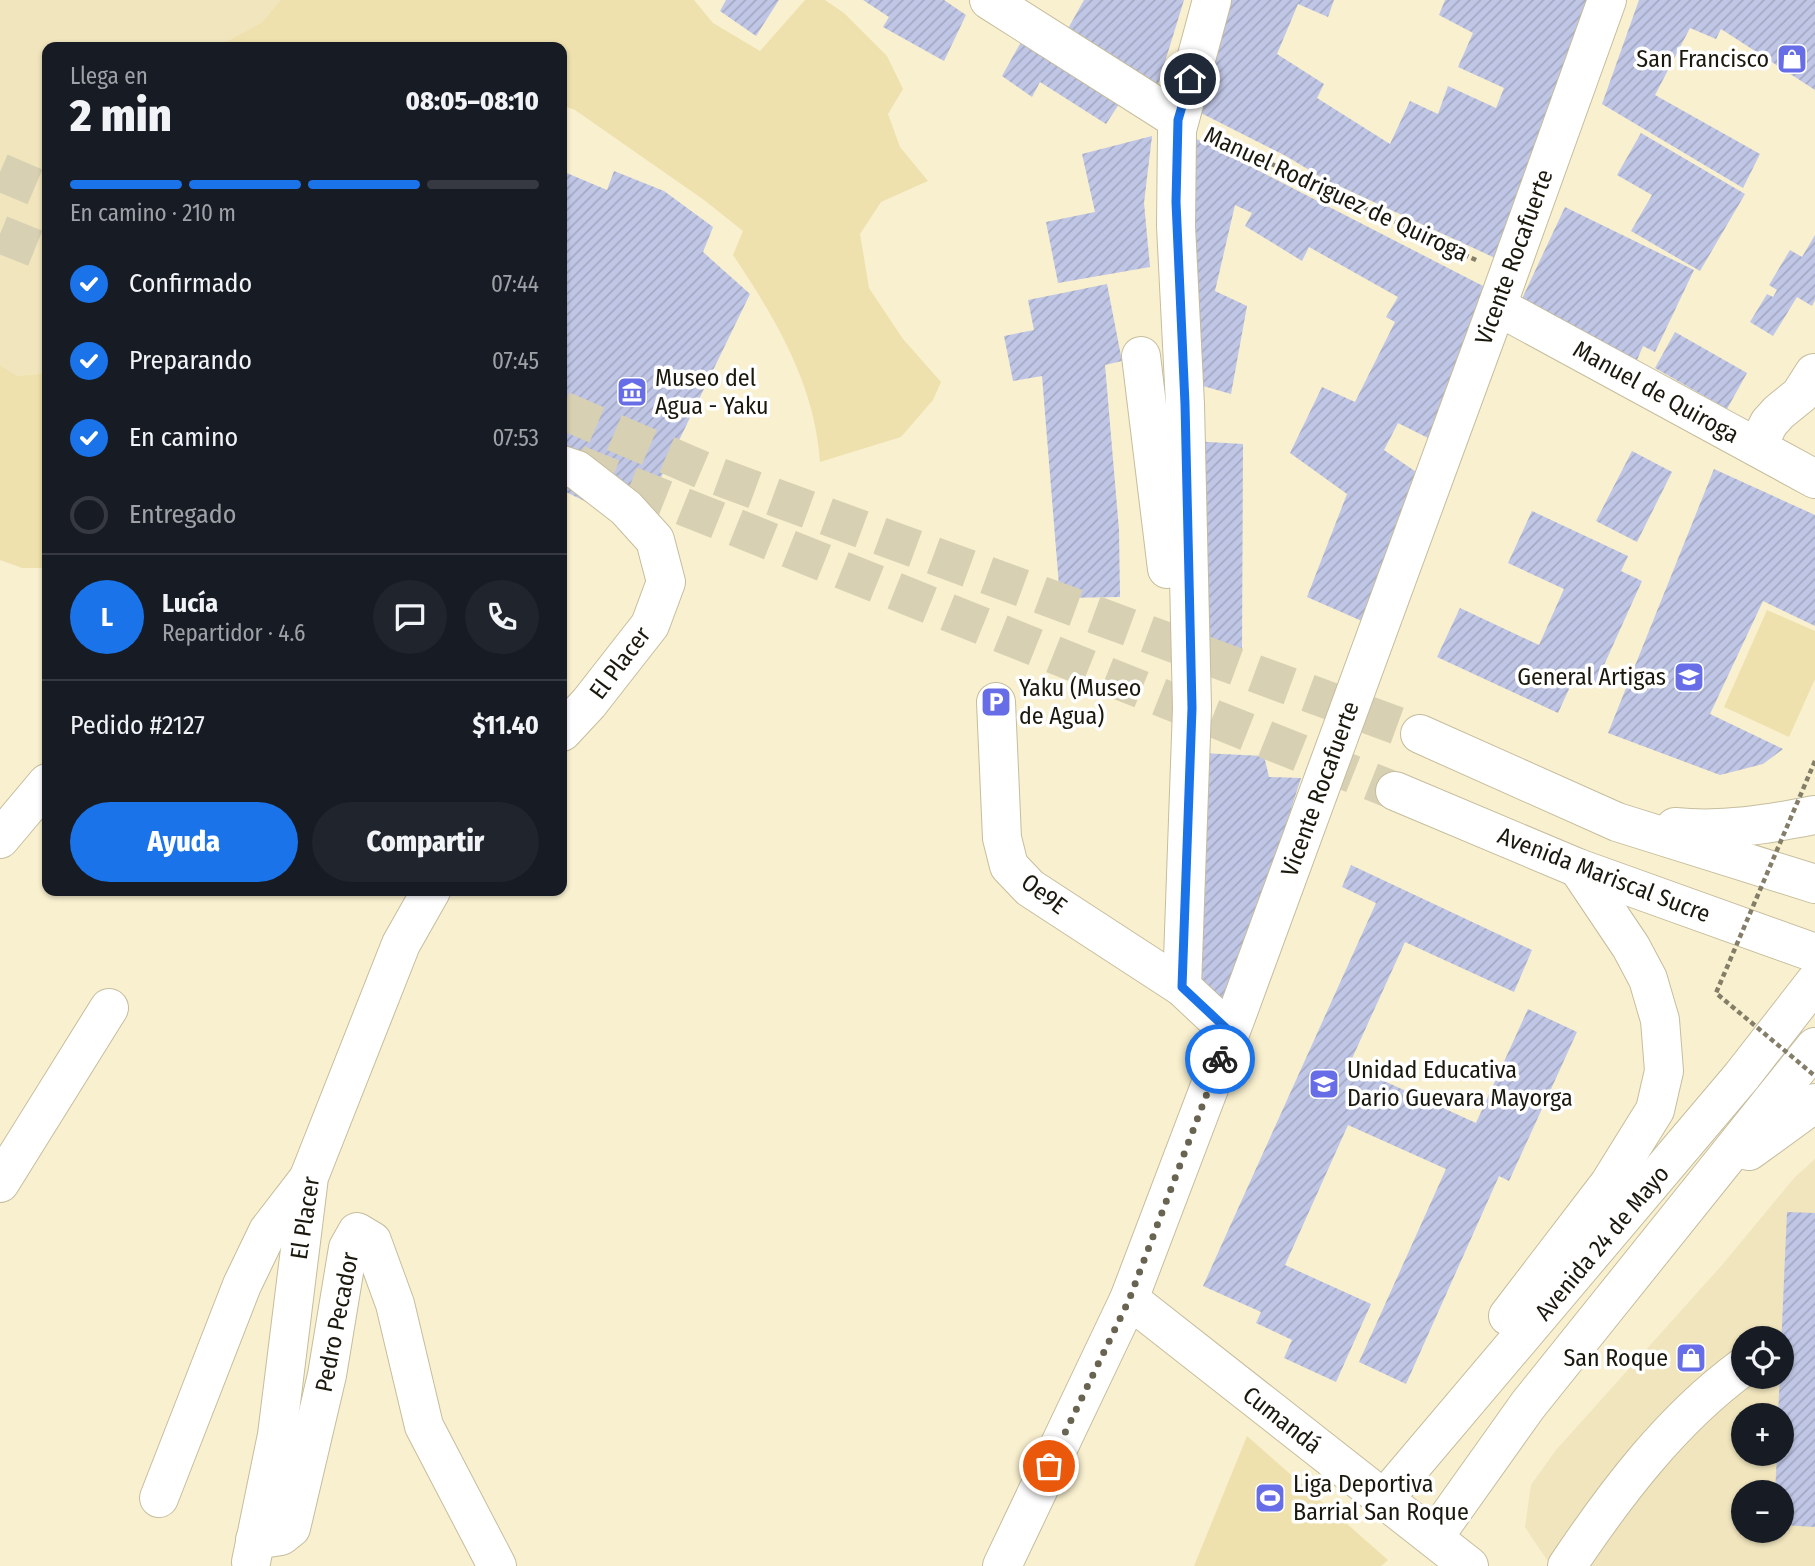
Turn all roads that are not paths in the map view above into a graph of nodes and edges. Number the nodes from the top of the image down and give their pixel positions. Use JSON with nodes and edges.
{"nodes":[{"id":1,"x":989,"y":0,"type":"edge"},
{"id":2,"x":1212,"y":0,"type":"edge"},
{"id":3,"x":1607,"y":0,"type":"edge"},
{"id":4,"x":1178,"y":120,"type":"junction"},
{"id":5,"x":1502,"y":290,"type":"junction"},
{"id":6,"x":1141,"y":356,"type":"dead end"},
{"id":7,"x":1814,"y":373,"type":"edge"},
{"id":8,"x":1757,"y":447,"type":"junction"},
{"id":9,"x":567,"y":467,"type":"edge"},
{"id":10,"x":1815,"y":479,"type":"edge"},
{"id":11,"x":996,"y":702,"type":"dead end"},
{"id":12,"x":1192,"y":708,"type":"junction"},
{"id":13,"x":567,"y":727,"type":"edge"},
{"id":14,"x":1420,"y":734,"type":"tunnel mouth"},
{"id":15,"x":42,"y":789,"type":"edge"},
{"id":16,"x":1395,"y":791,"type":"tunnel mouth"},
{"id":17,"x":1815,"y":815,"type":"edge"},
{"id":18,"x":1617,"y":822,"type":"junction"},
{"id":19,"x":0,"y":839,"type":"edge"},
{"id":20,"x":1578,"y":868,"type":"junction"},
{"id":21,"x":1815,"y":884,"type":"edge"},
{"id":22,"x":428,"y":896,"type":"edge"},
{"id":23,"x":1813,"y":962,"type":"edge"},
{"id":24,"x":1182,"y":987,"type":"junction"},
{"id":25,"x":109,"y":1008,"type":"dead end"},
{"id":26,"x":1230,"y":1032,"type":"junction"},
{"id":27,"x":1815,"y":1047,"type":"edge"},
{"id":28,"x":1815,"y":1103,"type":"edge"},
{"id":29,"x":309,"y":1177,"type":"junction"},
{"id":30,"x":1711,"y":1180,"type":"junction"},
{"id":31,"x":0,"y":1183,"type":"edge"},
{"id":32,"x":1129,"y":1300,"type":"junction"},
{"id":33,"x":1731,"y":1376,"type":"edge"},
{"id":34,"x":1456,"y":1416,"type":"junction"},
{"id":35,"x":159,"y":1498,"type":"dead end"},
{"id":36,"x":1384,"y":1499,"type":"junction"},
{"id":37,"x":1434,"y":1537,"type":"junction"},
{"id":38,"x":253,"y":1553,"type":"edge"},
{"id":39,"x":497,"y":1566,"type":"edge"},
{"id":40,"x":1002,"y":1566,"type":"edge"},
{"id":41,"x":1469,"y":1566,"type":"edge"},
{"id":42,"x":1567,"y":1566,"type":"edge"}],
"edges":[{"from":1,"to":4,"type":"street","name":"Manuel Rodriguez de Quiroga"},
{"from":2,"to":4,"type":"street"},
{"from":3,"to":5,"type":"street","name":"Vicente Rocafuerte"},
{"from":4,"to":12,"type":"street"},
{"from":5,"to":8,"type":"street","name":"Manuel de Quiroga"},
{"from":5,"to":26,"type":"street","name":"Vicente Rocafuerte"},
{"from":6,"to":12,"type":"street"},
{"from":7,"to":8,"type":"street"},
{"from":8,"to":10,"type":"street","name":"Manuel de Quiroga"},
{"from":9,"to":13,"type":"street","name":"El Placer"},
{"from":11,"to":24,"type":"street","name":"Oe9E"},
{"from":12,"to":24,"type":"street"},
{"from":14,"to":18,"type":"street"},
{"from":15,"to":19,"type":"street"},
{"from":16,"to":20,"type":"street","name":"Avenida Mariscal Sucre"},
{"from":17,"to":18,"type":"street"},
{"from":18,"to":21,"type":"street"},
{"from":20,"to":23,"type":"street","name":"Avenida Mariscal Sucre"},
{"from":20,"to":34,"type":"street"},
{"from":22,"to":29,"type":"street","name":"El Placer"},
{"from":23,"to":34,"type":"street","name":"Avenida 24 de Mayo"},
{"from":24,"to":26,"type":"street","name":"Oe9E"},
{"from":25,"to":31,"type":"street"},
{"from":26,"to":32,"type":"street","name":"Vicente Rocafuerte"},
{"from":27,"to":30,"type":"street","name":"Avenida 24 de Mayo"},
{"from":28,"to":30,"type":"street"},
{"from":29,"to":35,"type":"street"},
{"from":29,"to":38,"type":"street","name":"El Placer"},
{"from":30,"to":37,"type":"street","name":"Avenida 24 de Mayo"},
{"from":32,"to":36,"type":"street","name":"Cumandá"},
{"from":32,"to":40,"type":"street","name":"Vicente Rocafuerte"},
{"from":33,"to":42,"type":"street"},
{"from":34,"to":36,"type":"street","name":"Avenida 24 de Mayo"},
{"from":36,"to":37,"type":"street","name":"Cumandá"},
{"from":37,"to":41,"type":"street","name":"Cumandá"},
{"from":38,"to":39,"type":"street","name":"Pedro Pecador"}]}
